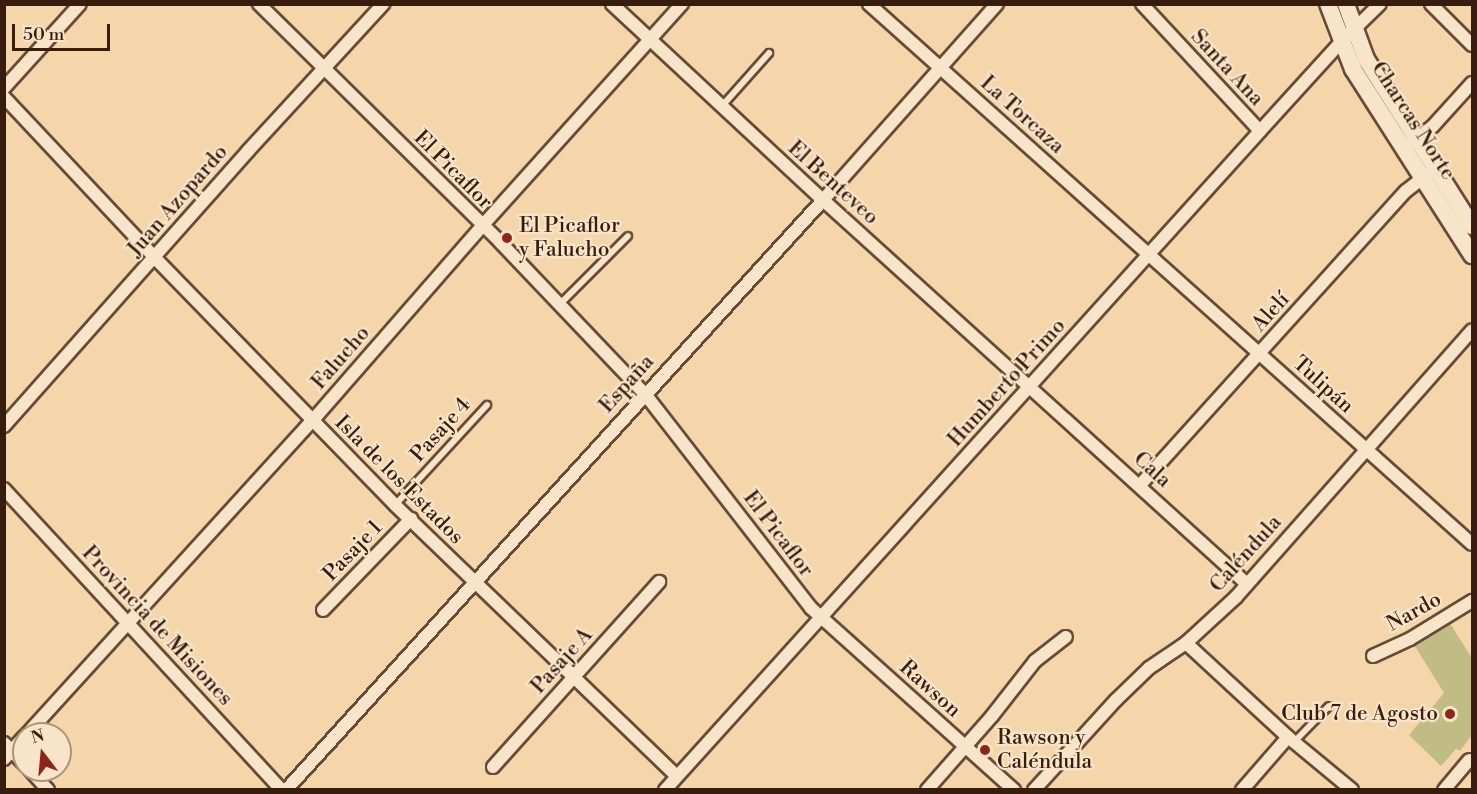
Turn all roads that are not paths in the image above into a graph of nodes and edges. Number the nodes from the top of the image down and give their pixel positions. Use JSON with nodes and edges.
{"nodes":[{"id":1,"x":80,"y":4,"type":"edge"},
{"id":2,"x":259,"y":4,"type":"edge"},
{"id":3,"x":383,"y":4,"type":"edge"},
{"id":4,"x":612,"y":4,"type":"edge"},
{"id":5,"x":682,"y":4,"type":"edge"},
{"id":6,"x":869,"y":4,"type":"edge"},
{"id":7,"x":997,"y":4,"type":"edge"},
{"id":8,"x":1142,"y":4,"type":"edge"},
{"id":9,"x":1328,"y":4,"type":"edge"},
{"id":10,"x":1346,"y":4,"type":"edge"},
{"id":11,"x":1380,"y":4,"type":"edge"},
{"id":12,"x":1431,"y":4,"type":"edge"},
{"id":13,"x":1355,"y":31,"type":"junction"},
{"id":14,"x":650,"y":40,"type":"junction"},
{"id":15,"x":1341,"y":42,"type":"junction"},
{"id":16,"x":1473,"y":45,"type":"edge"},
{"id":17,"x":769,"y":53,"type":"dead end"},
{"id":18,"x":324,"y":68,"type":"junction"},
{"id":19,"x":940,"y":69,"type":"junction"},
{"id":20,"x":1473,"y":83,"type":"edge"},
{"id":21,"x":4,"y":88,"type":"edge"},
{"id":22,"x":4,"y":97,"type":"edge"},
{"id":23,"x":722,"y":107,"type":"junction"},
{"id":24,"x":1260,"y":131,"type":"junction"},
{"id":25,"x":1410,"y":144,"type":"junction"},
{"id":26,"x":1429,"y":174,"type":"junction"},
{"id":27,"x":823,"y":200,"type":"junction"},
{"id":28,"x":482,"y":226,"type":"junction"},
{"id":29,"x":1473,"y":226,"type":"edge"},
{"id":30,"x":628,"y":236,"type":"dead end"},
{"id":31,"x":1149,"y":254,"type":"junction"},
{"id":32,"x":1473,"y":255,"type":"edge"},
{"id":33,"x":155,"y":258,"type":"junction"},
{"id":34,"x":560,"y":304,"type":"junction"},
{"id":35,"x":1473,"y":330,"type":"edge"},
{"id":36,"x":1259,"y":354,"type":"junction"},
{"id":37,"x":1029,"y":387,"type":"junction"},
{"id":38,"x":645,"y":394,"type":"junction"},
{"id":39,"x":487,"y":405,"type":"dead end"},
{"id":40,"x":313,"y":420,"type":"junction"},
{"id":41,"x":4,"y":426,"type":"edge"},
{"id":42,"x":1366,"y":449,"type":"junction"},
{"id":43,"x":1140,"y":485,"type":"junction"},
{"id":44,"x":4,"y":489,"type":"edge"},
{"id":45,"x":395,"y":505,"type":"junction"},
{"id":46,"x":411,"y":519,"type":"junction"},
{"id":47,"x":1473,"y":544,"type":"edge"},
{"id":48,"x":474,"y":582,"type":"junction"},
{"id":49,"x":659,"y":582,"type":"dead end"},
{"id":50,"x":1247,"y":584,"type":"junction"},
{"id":51,"x":1473,"y":601,"type":"edge"},
{"id":52,"x":323,"y":610,"type":"dead end"},
{"id":53,"x":821,"y":618,"type":"junction"},
{"id":54,"x":128,"y":623,"type":"junction"},
{"id":55,"x":1066,"y":637,"type":"dead end"},
{"id":56,"x":1186,"y":643,"type":"junction"},
{"id":57,"x":1373,"y":656,"type":"dead end"},
{"id":58,"x":573,"y":677,"type":"junction"},
{"id":59,"x":1329,"y":706,"type":"dead end"},
{"id":60,"x":38,"y":722,"type":"edge"},
{"id":61,"x":1291,"y":740,"type":"junction"},
{"id":62,"x":965,"y":746,"type":"junction"},
{"id":63,"x":1471,"y":756,"type":"edge"},
{"id":64,"x":493,"y":767,"type":"dead end"},
{"id":65,"x":677,"y":776,"type":"junction"},
{"id":66,"x":284,"y":789,"type":"edge"},
{"id":67,"x":665,"y":789,"type":"edge"},
{"id":68,"x":927,"y":789,"type":"edge"},
{"id":69,"x":1014,"y":789,"type":"edge"},
{"id":70,"x":1034,"y":789,"type":"edge"},
{"id":71,"x":1242,"y":789,"type":"edge"},
{"id":72,"x":1352,"y":789,"type":"edge"},
{"id":73,"x":1444,"y":789,"type":"edge"}],
"edges":[{"from":1,"to":21,"type":"street"},
{"from":2,"to":18,"type":"street","name":"El Picaflor"},
{"from":3,"to":18,"type":"street","name":"Juan Azopardo"},
{"from":4,"to":14,"type":"street","name":"El Benteveo"},
{"from":5,"to":14,"type":"street","name":"Falucho"},
{"from":6,"to":19,"type":"street","name":"La Torcaza"},
{"from":7,"to":19,"type":"street","name":"España"},
{"from":8,"to":24,"type":"street","name":"Santa Ana"},
{"from":9,"to":15,"type":"street","name":"Charcas Norte"},
{"from":10,"to":13,"type":"street","name":"Charcas Norte"},
{"from":11,"to":13,"type":"street","name":"Humberto Primo"},
{"from":12,"to":16,"type":"street"},
{"from":13,"to":15,"type":"street","name":"Humberto Primo"},
{"from":13,"to":25,"type":"street","name":"Charcas Norte"},
{"from":14,"to":23,"type":"street","name":"El Benteveo"},
{"from":14,"to":28,"type":"street","name":"Falucho"},
{"from":15,"to":24,"type":"street","name":"Humberto Primo"},
{"from":15,"to":25,"type":"street","name":"Charcas Norte"},
{"from":17,"to":23,"type":"lane"},
{"from":18,"to":28,"type":"street","name":"El Picaflor"},
{"from":18,"to":33,"type":"street","name":"Juan Azopardo"},
{"from":19,"to":27,"type":"street","name":"España"},
{"from":19,"to":31,"type":"street","name":"La Torcaza"},
{"from":20,"to":25,"type":"street"},
{"from":22,"to":33,"type":"street","name":"Isla de los Estados"},
{"from":23,"to":27,"type":"street","name":"El Benteveo"},
{"from":24,"to":31,"type":"street","name":"Humberto Primo"},
{"from":25,"to":26,"type":"street","name":"Charcas Norte"},
{"from":26,"to":29,"type":"street","name":"Charcas Norte"},
{"from":26,"to":32,"type":"street","name":"Charcas Norte"},
{"from":26,"to":36,"type":"street","name":"Alelí"},
{"from":27,"to":37,"type":"street","name":"El Benteveo"},
{"from":27,"to":38,"type":"street","name":"España"},
{"from":28,"to":34,"type":"street","name":"El Picaflor"},
{"from":28,"to":40,"type":"street","name":"Falucho"},
{"from":30,"to":34,"type":"lane"},
{"from":31,"to":36,"type":"street","name":"Tulipán"},
{"from":31,"to":37,"type":"street","name":"Humberto Primo"},
{"from":33,"to":40,"type":"street","name":"Isla de los Estados"},
{"from":33,"to":41,"type":"street","name":"Juan Azopardo"},
{"from":34,"to":38,"type":"street","name":"El Picaflor"},
{"from":35,"to":42,"type":"street","name":"Caléndula"},
{"from":36,"to":42,"type":"street","name":"Tulipán"},
{"from":36,"to":43,"type":"street","name":"Alelí"},
{"from":37,"to":43,"type":"street","name":"Cala"},
{"from":37,"to":53,"type":"street","name":"Humberto Primo"},
{"from":38,"to":48,"type":"street","name":"España"},
{"from":38,"to":53,"type":"street","name":"El Picaflor"},
{"from":39,"to":45,"type":"lane","name":"Pasaje 4"},
{"from":40,"to":45,"type":"street","name":"Isla de los Estados"},
{"from":40,"to":54,"type":"street","name":"Falucho"},
{"from":42,"to":47,"type":"street","name":"Tulipán"},
{"from":42,"to":50,"type":"street","name":"Caléndula"},
{"from":43,"to":50,"type":"street","name":"Cala"},
{"from":44,"to":54,"type":"street","name":"Provincia de Misiones"},
{"from":45,"to":46,"type":"street","name":"Isla de los Estados"},
{"from":46,"to":48,"type":"street","name":"Isla de los Estados"},
{"from":46,"to":52,"type":"street","name":"Pasaje 1"},
{"from":48,"to":58,"type":"street","name":"Isla de los Estados"},
{"from":48,"to":66,"type":"street","name":"España"},
{"from":49,"to":58,"type":"street","name":"Pasaje A"},
{"from":50,"to":56,"type":"street","name":"Caléndula"},
{"from":51,"to":57,"type":"street","name":"Nardo"},
{"from":53,"to":62,"type":"street","name":"Rawson"},
{"from":53,"to":65,"type":"street","name":"Humberto Primo"},
{"from":54,"to":60,"type":"street","name":"Falucho"},
{"from":54,"to":66,"type":"street","name":"Provincia de Misiones"},
{"from":55,"to":62,"type":"street"},
{"from":56,"to":61,"type":"street"},
{"from":56,"to":70,"type":"street","name":"Caléndula"},
{"from":58,"to":64,"type":"street","name":"Pasaje A"},
{"from":58,"to":65,"type":"street","name":"Isla de los Estados"},
{"from":59,"to":61,"type":"lane"},
{"from":61,"to":71,"type":"street"},
{"from":61,"to":72,"type":"street"},
{"from":62,"to":68,"type":"street"},
{"from":62,"to":69,"type":"street","name":"Rawson"},
{"from":63,"to":73,"type":"street"},
{"from":65,"to":67,"type":"street","name":"Humberto Primo"}]}
